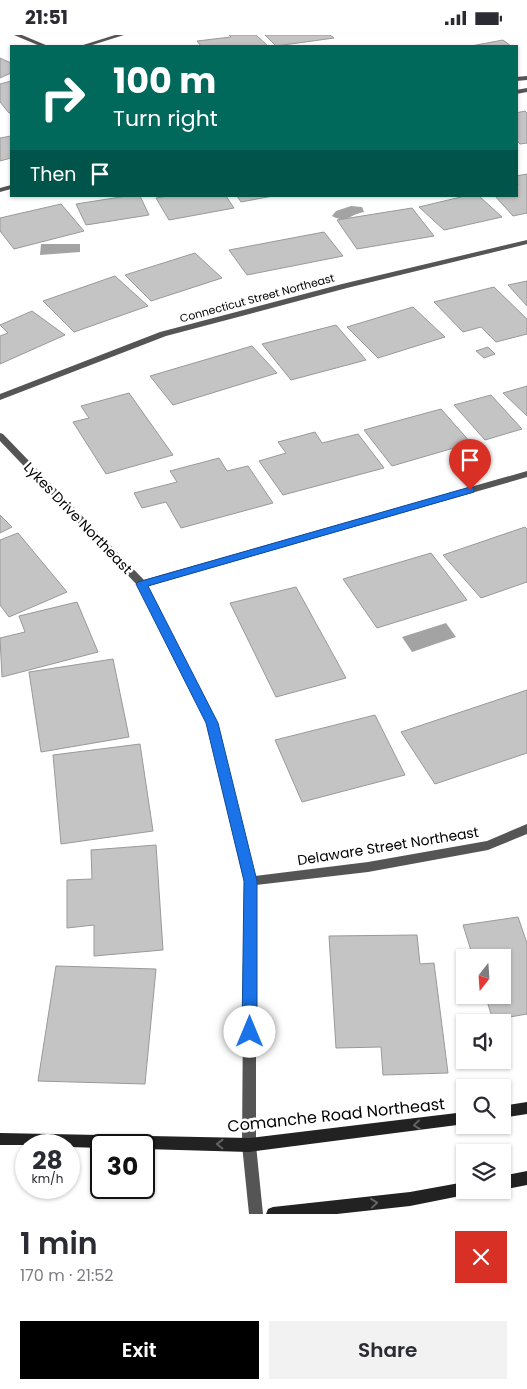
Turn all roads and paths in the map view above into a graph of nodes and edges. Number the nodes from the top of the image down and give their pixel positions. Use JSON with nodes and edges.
{"nodes":[{"id":1,"x":17,"y":35,"type":"edge"},
{"id":2,"x":121,"y":35,"type":"edge"},
{"id":3,"x":42,"y":45,"type":"edge"},
{"id":4,"x":86,"y":45,"type":"edge"},
{"id":5,"x":527,"y":243,"type":"edge"},
{"id":6,"x":0,"y":397,"type":"edge"},
{"id":7,"x":0,"y":436,"type":"edge"},
{"id":8,"x":527,"y":474,"type":"edge"},
{"id":9,"x":142,"y":584,"type":"junction"},
{"id":10,"x":527,"y":829,"type":"edge"},
{"id":11,"x":250,"y":881,"type":"junction"},
{"id":12,"x":527,"y":1108,"type":"edge"},
{"id":13,"x":511,"y":1111,"type":"edge"},
{"id":14,"x":456,"y":1120,"type":"edge"},
{"id":15,"x":0,"y":1139,"type":"edge"},
{"id":16,"x":249,"y":1145,"type":"junction"},
{"id":17,"x":527,"y":1178,"type":"edge"},
{"id":18,"x":511,"y":1181,"type":"edge"},
{"id":19,"x":456,"y":1191,"type":"edge"},
{"id":20,"x":256,"y":1214,"type":"edge"},
{"id":21,"x":273,"y":1214,"type":"edge"}],
"edges":[{"from":1,"to":3,"type":"street"},
{"from":2,"to":4,"type":"street"},
{"from":5,"to":6,"type":"street","name":"Connecticut Street Northeast"},
{"from":7,"to":9,"type":"street","name":"Lykes Drive Northeast"},
{"from":8,"to":9,"type":"street"},
{"from":9,"to":11,"type":"street","name":"Lykes Drive Northeast"},
{"from":10,"to":11,"type":"street","name":"Delaware Street Northeast"},
{"from":11,"to":16,"type":"street","name":"Lykes Drive Northeast"},
{"from":12,"to":13,"type":"street"},
{"from":14,"to":16,"type":"street","name":"Comanche Road Northeast","one_way":true},
{"from":16,"to":15,"type":"street","name":"Comanche Road Northeast","one_way":true},
{"from":16,"to":20,"type":"street","name":"Lykes Drive Northeast"},
{"from":17,"to":18,"type":"street"},
{"from":21,"to":19,"type":"street","one_way":true}]}
